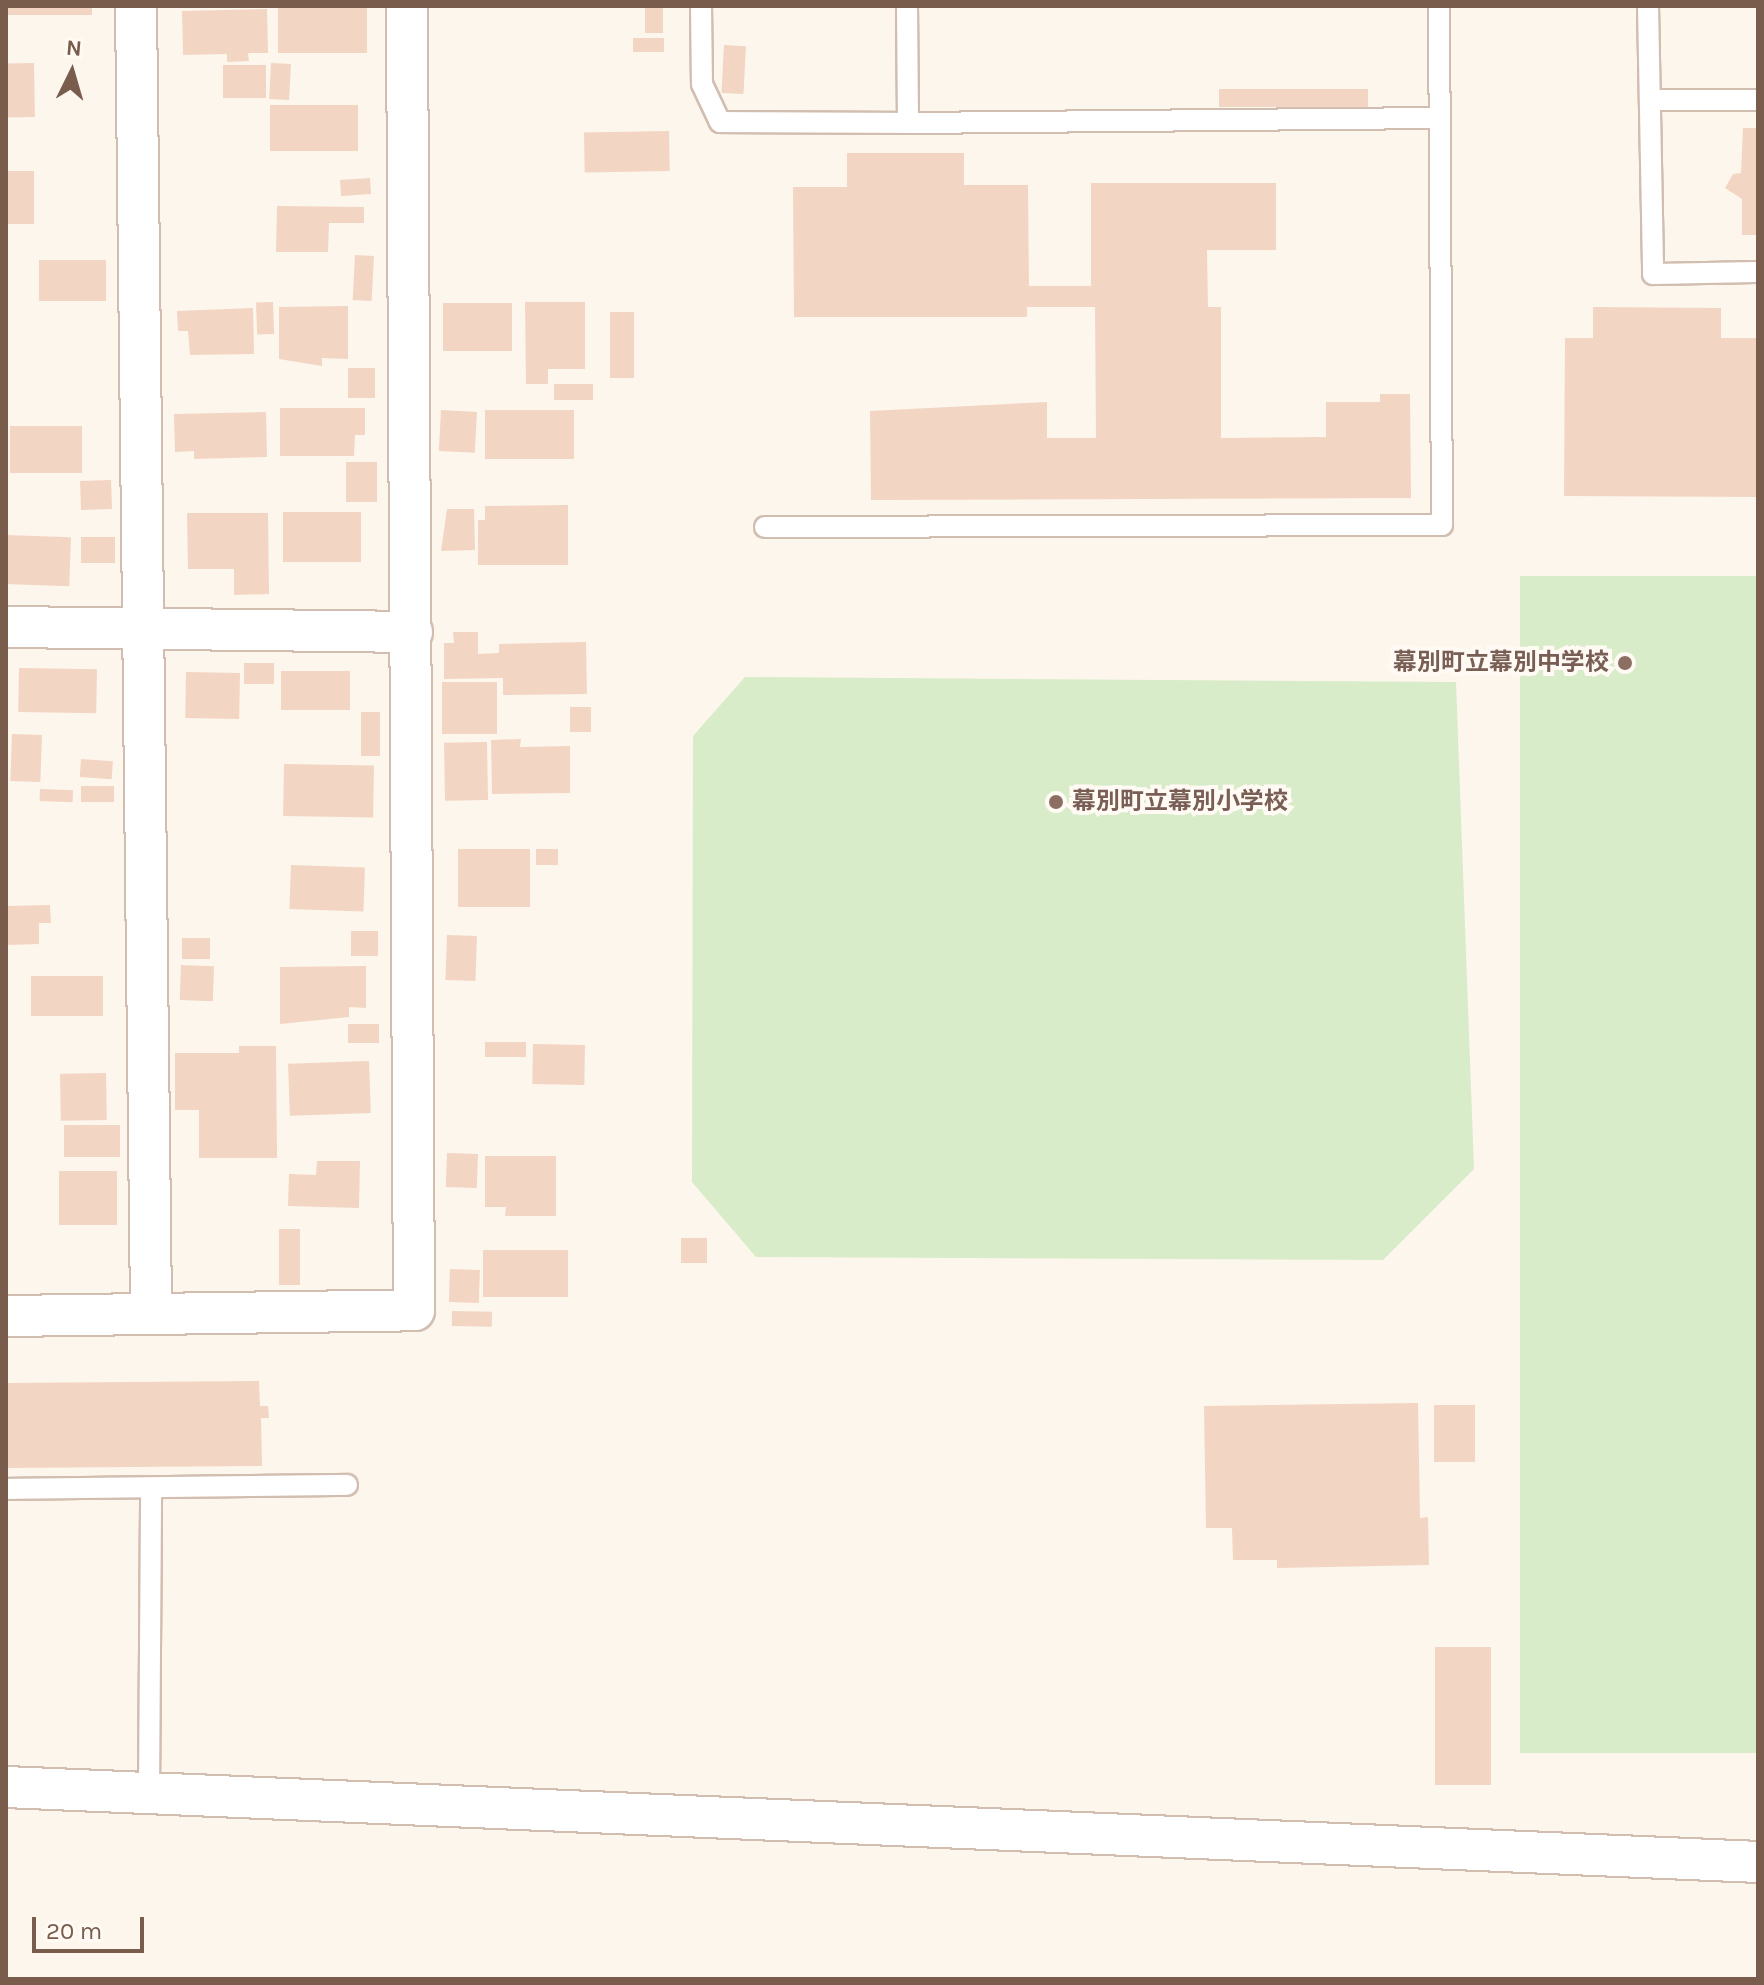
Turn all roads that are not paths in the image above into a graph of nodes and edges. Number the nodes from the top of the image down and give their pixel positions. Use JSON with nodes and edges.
{"nodes":[{"id":1,"x":136,"y":6,"type":"edge"},
{"id":2,"x":407,"y":6,"type":"edge"},
{"id":3,"x":701,"y":6,"type":"edge"},
{"id":4,"x":907,"y":6,"type":"edge"},
{"id":5,"x":1439,"y":6,"type":"edge"},
{"id":6,"x":1648,"y":6,"type":"edge"},
{"id":7,"x":1650,"y":100,"type":"junction"},
{"id":8,"x":1758,"y":100,"type":"edge"},
{"id":9,"x":1440,"y":118,"type":"junction"},
{"id":10,"x":908,"y":123,"type":"junction"},
{"id":11,"x":1758,"y":272,"type":"edge"},
{"id":12,"x":765,"y":527,"type":"dead end"},
{"id":13,"x":6,"y":627,"type":"edge"},
{"id":14,"x":146,"y":630,"type":"junction"},
{"id":15,"x":412,"y":632,"type":"junction"},
{"id":16,"x":151,"y":1314,"type":"junction"},
{"id":17,"x":6,"y":1316,"type":"edge"},
{"id":18,"x":347,"y":1485,"type":"dead end"},
{"id":19,"x":151,"y":1488,"type":"junction"},
{"id":20,"x":6,"y":1489,"type":"edge"},
{"id":21,"x":6,"y":1787,"type":"edge"},
{"id":22,"x":149,"y":1793,"type":"junction"},
{"id":23,"x":1758,"y":1862,"type":"edge"}],
"edges":[{"from":1,"to":14,"type":"street"},
{"from":2,"to":15,"type":"street"},
{"from":3,"to":10,"type":"lane"},
{"from":4,"to":10,"type":"lane"},
{"from":5,"to":9,"type":"lane"},
{"from":6,"to":7,"type":"lane"},
{"from":7,"to":8,"type":"lane"},
{"from":7,"to":11,"type":"lane"},
{"from":9,"to":10,"type":"lane"},
{"from":9,"to":12,"type":"lane"},
{"from":13,"to":14,"type":"street"},
{"from":14,"to":15,"type":"street"},
{"from":14,"to":16,"type":"street"},
{"from":15,"to":16,"type":"street"},
{"from":16,"to":17,"type":"street"},
{"from":18,"to":19,"type":"lane"},
{"from":19,"to":20,"type":"lane"},
{"from":19,"to":22,"type":"lane"},
{"from":21,"to":22,"type":"street"},
{"from":22,"to":23,"type":"street"}]}
